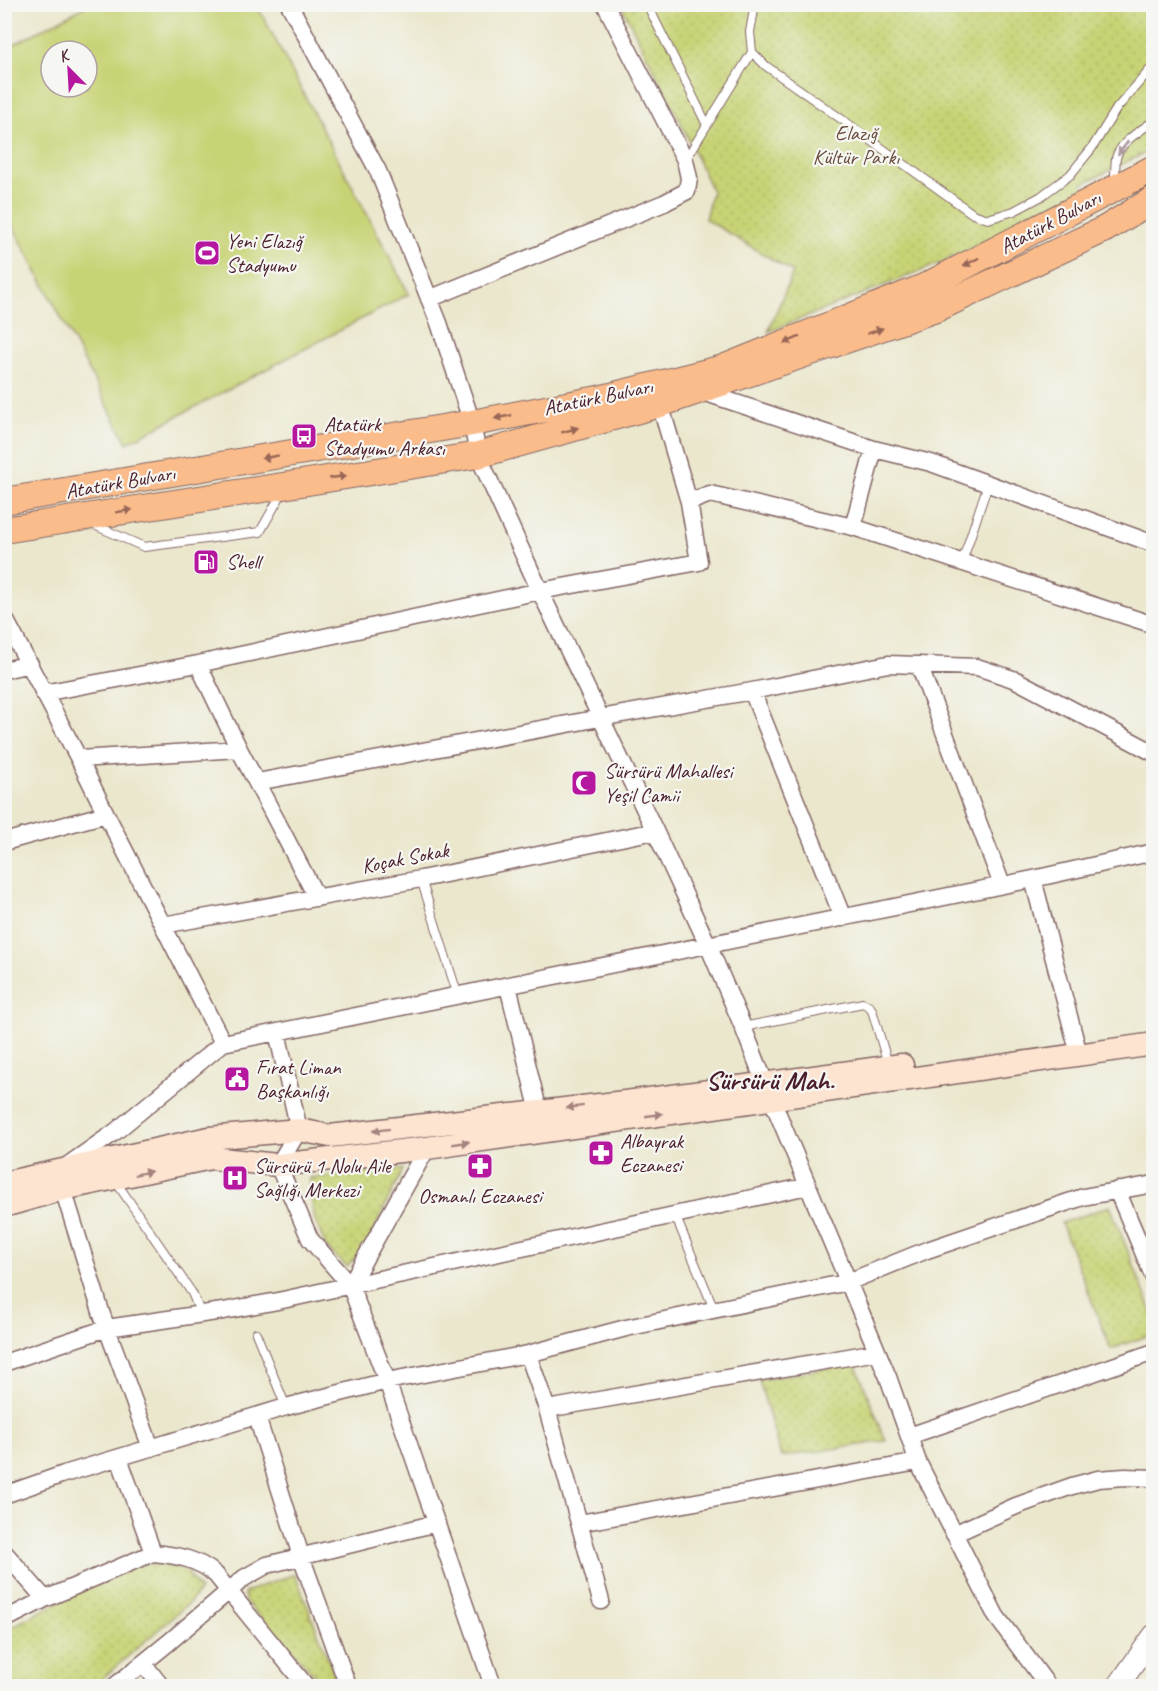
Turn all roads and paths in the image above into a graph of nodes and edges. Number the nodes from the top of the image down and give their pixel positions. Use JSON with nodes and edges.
{"nodes":[{"id":1,"x":289,"y":4,"type":"edge"},
{"id":2,"x":605,"y":4,"type":"edge"},
{"id":3,"x":647,"y":4,"type":"edge"},
{"id":4,"x":755,"y":4,"type":"edge"},
{"id":5,"x":752,"y":52,"type":"junction"},
{"id":6,"x":1154,"y":65,"type":"edge"},
{"id":7,"x":1154,"y":121,"type":"edge"},
{"id":8,"x":707,"y":125,"type":"junction"},
{"id":9,"x":685,"y":160,"type":"junction"},
{"id":10,"x":1154,"y":168,"type":"edge"},
{"id":11,"x":1114,"y":188,"type":"junction"},
{"id":12,"x":1154,"y":200,"type":"edge"},
{"id":13,"x":429,"y":299,"type":"junction"},
{"id":14,"x":700,"y":391,"type":"junction"},
{"id":15,"x":660,"y":404,"type":"junction"},
{"id":16,"x":472,"y":423,"type":"junction"},
{"id":17,"x":874,"y":449,"type":"junction"},
{"id":18,"x":478,"y":455,"type":"junction"},
{"id":19,"x":988,"y":484,"type":"junction"},
{"id":20,"x":285,"y":486,"type":"junction"},
{"id":21,"x":4,"y":501,"type":"edge"},
{"id":22,"x":689,"y":502,"type":"junction"},
{"id":23,"x":80,"y":518,"type":"junction"},
{"id":24,"x":853,"y":526,"type":"junction"},
{"id":25,"x":4,"y":530,"type":"edge"},
{"id":26,"x":1154,"y":544,"type":"edge"},
{"id":27,"x":962,"y":562,"type":"junction"},
{"id":28,"x":540,"y":591,"type":"junction"},
{"id":29,"x":4,"y":617,"type":"edge"},
{"id":30,"x":1154,"y":625,"type":"edge"},
{"id":31,"x":30,"y":664,"type":"junction"},
{"id":32,"x":198,"y":664,"type":"junction"},
{"id":33,"x":920,"y":665,"type":"junction"},
{"id":34,"x":4,"y":670,"type":"edge"},
{"id":35,"x":752,"y":692,"type":"junction"},
{"id":36,"x":43,"y":693,"type":"junction"},
{"id":37,"x":600,"y":718,"type":"junction"},
{"id":38,"x":240,"y":750,"type":"junction"},
{"id":39,"x":1154,"y":753,"type":"edge"},
{"id":40,"x":79,"y":759,"type":"junction"},
{"id":41,"x":256,"y":783,"type":"junction"},
{"id":42,"x":106,"y":814,"type":"junction"},
{"id":43,"x":655,"y":831,"type":"junction"},
{"id":44,"x":4,"y":842,"type":"edge"},
{"id":45,"x":1154,"y":852,"type":"edge"},
{"id":46,"x":421,"y":879,"type":"junction"},
{"id":47,"x":1033,"y":879,"type":"junction"},
{"id":48,"x":1002,"y":885,"type":"junction"},
{"id":49,"x":317,"y":898,"type":"junction"},
{"id":50,"x":843,"y":918,"type":"junction"},
{"id":51,"x":163,"y":925,"type":"junction"},
{"id":52,"x":708,"y":945,"type":"junction"},
{"id":53,"x":508,"y":986,"type":"junction"},
{"id":54,"x":458,"y":996,"type":"junction"},
{"id":55,"x":743,"y":1027,"type":"junction"},
{"id":56,"x":1154,"y":1031,"type":"edge"},
{"id":57,"x":278,"y":1032,"type":"junction"},
{"id":58,"x":223,"y":1042,"type":"junction"},
{"id":59,"x":1076,"y":1042,"type":"junction"},
{"id":60,"x":1154,"y":1044,"type":"edge"},
{"id":61,"x":889,"y":1067,"type":"junction"},
{"id":62,"x":768,"y":1091,"type":"junction"},
{"id":63,"x":539,"y":1112,"type":"junction"},
{"id":64,"x":299,"y":1130,"type":"junction"},
{"id":65,"x":427,"y":1148,"type":"junction"},
{"id":66,"x":278,"y":1165,"type":"junction"},
{"id":67,"x":63,"y":1179,"type":"junction"},
{"id":68,"x":114,"y":1179,"type":"junction"},
{"id":69,"x":4,"y":1183,"type":"edge"},
{"id":70,"x":1154,"y":1184,"type":"edge"},
{"id":71,"x":808,"y":1186,"type":"junction"},
{"id":72,"x":1117,"y":1190,"type":"junction"},
{"id":73,"x":4,"y":1206,"type":"edge"},
{"id":74,"x":675,"y":1215,"type":"junction"},
{"id":75,"x":1154,"y":1278,"type":"edge"},
{"id":76,"x":848,"y":1282,"type":"junction"},
{"id":77,"x":350,"y":1285,"type":"junction"},
{"id":78,"x":714,"y":1310,"type":"junction"},
{"id":79,"x":201,"y":1314,"type":"junction"},
{"id":80,"x":107,"y":1328,"type":"junction"},
{"id":81,"x":255,"y":1333,"type":"dead end"},
{"id":82,"x":877,"y":1352,"type":"junction"},
{"id":83,"x":1154,"y":1352,"type":"edge"},
{"id":84,"x":528,"y":1354,"type":"junction"},
{"id":85,"x":4,"y":1363,"type":"edge"},
{"id":86,"x":387,"y":1381,"type":"junction"},
{"id":87,"x":286,"y":1407,"type":"junction"},
{"id":88,"x":547,"y":1408,"type":"junction"},
{"id":89,"x":257,"y":1417,"type":"junction"},
{"id":90,"x":909,"y":1436,"type":"junction"},
{"id":91,"x":151,"y":1448,"type":"junction"},
{"id":92,"x":119,"y":1458,"type":"junction"},
{"id":93,"x":918,"y":1461,"type":"junction"},
{"id":94,"x":1154,"y":1478,"type":"edge"},
{"id":95,"x":4,"y":1495,"type":"edge"},
{"id":96,"x":437,"y":1523,"type":"junction"},
{"id":97,"x":579,"y":1523,"type":"junction"},
{"id":98,"x":954,"y":1534,"type":"junction"},
{"id":99,"x":4,"y":1552,"type":"edge"},
{"id":100,"x":153,"y":1553,"type":"junction"},
{"id":101,"x":301,"y":1556,"type":"junction"},
{"id":102,"x":228,"y":1590,"type":"junction"},
{"id":103,"x":45,"y":1599,"type":"junction"},
{"id":104,"x":601,"y":1601,"type":"dead end"},
{"id":105,"x":4,"y":1620,"type":"edge"},
{"id":106,"x":1154,"y":1635,"type":"edge"},
{"id":107,"x":143,"y":1663,"type":"junction"},
{"id":108,"x":115,"y":1686,"type":"edge"},
{"id":109,"x":160,"y":1686,"type":"edge"},
{"id":110,"x":306,"y":1686,"type":"edge"},
{"id":111,"x":348,"y":1686,"type":"edge"},
{"id":112,"x":493,"y":1686,"type":"edge"},
{"id":113,"x":1048,"y":1686,"type":"edge"},
{"id":114,"x":1118,"y":1686,"type":"edge"}],
"edges":[{"from":1,"to":13,"type":"street"},
{"from":2,"to":9,"type":"street"},
{"from":3,"to":8,"type":"lane"},
{"from":4,"to":5,"type":"lane"},
{"from":5,"to":6,"type":"lane"},
{"from":5,"to":8,"type":"lane"},
{"from":7,"to":11,"type":"lane","one_way":true},
{"from":8,"to":9,"type":"lane"},
{"from":9,"to":13,"type":"street"},
{"from":10,"to":11,"type":"main road","name":"Atatürk Bulvarı"},
{"from":11,"to":16,"type":"main road","name":"Atatürk Bulvarı","one_way":true},
{"from":14,"to":12,"type":"main road","name":"Atatürk Bulvarı","one_way":true},
{"from":13,"to":16,"type":"street"},
{"from":14,"to":15,"type":"main road","name":"Atatürk Bulvarı"},
{"from":14,"to":17,"type":"street"},
{"from":18,"to":15,"type":"main road","name":"Atatürk Bulvarı","one_way":true},
{"from":15,"to":22,"type":"street"},
{"from":16,"to":18,"type":"street"},
{"from":16,"to":21,"type":"main road","name":"Atatürk Bulvarı","one_way":true},
{"from":17,"to":19,"type":"street"},
{"from":17,"to":24,"type":"street"},
{"from":20,"to":18,"type":"main road","name":"Atatürk Bulvarı","one_way":true},
{"from":18,"to":28,"type":"street"},
{"from":19,"to":26,"type":"street"},
{"from":19,"to":27,"type":"lane"},
{"from":23,"to":20,"type":"main road","name":"Atatürk Bulvarı","one_way":true},
{"from":20,"to":23,"type":"lane"},
{"from":22,"to":24,"type":"street"},
{"from":22,"to":28,"type":"street"},
{"from":23,"to":25,"type":"main road","name":"Atatürk Bulvarı"},
{"from":24,"to":27,"type":"street"},
{"from":27,"to":30,"type":"street"},
{"from":28,"to":32,"type":"street"},
{"from":28,"to":37,"type":"street"},
{"from":29,"to":31,"type":"street"},
{"from":31,"to":34,"type":"street"},
{"from":31,"to":36,"type":"street"},
{"from":32,"to":36,"type":"street"},
{"from":32,"to":38,"type":"street"},
{"from":33,"to":35,"type":"street"},
{"from":33,"to":39,"type":"street"},
{"from":33,"to":48,"type":"street"},
{"from":35,"to":37,"type":"street"},
{"from":35,"to":50,"type":"street"},
{"from":36,"to":40,"type":"street"},
{"from":37,"to":41,"type":"street"},
{"from":37,"to":43,"type":"street"},
{"from":38,"to":40,"type":"street"},
{"from":38,"to":41,"type":"street"},
{"from":40,"to":42,"type":"street"},
{"from":41,"to":49,"type":"street"},
{"from":42,"to":44,"type":"street"},
{"from":42,"to":51,"type":"street"},
{"from":43,"to":46,"type":"street","name":"Koçak Sokak"},
{"from":43,"to":52,"type":"street"},
{"from":45,"to":47,"type":"street"},
{"from":46,"to":49,"type":"street","name":"Koçak Sokak"},
{"from":46,"to":54,"type":"lane"},
{"from":47,"to":48,"type":"street"},
{"from":47,"to":59,"type":"street"},
{"from":48,"to":50,"type":"street"},
{"from":49,"to":51,"type":"street","name":"Koçak Sokak"},
{"from":50,"to":52,"type":"street"},
{"from":51,"to":58,"type":"street"},
{"from":52,"to":53,"type":"street"},
{"from":52,"to":55,"type":"street"},
{"from":53,"to":54,"type":"street"},
{"from":53,"to":63,"type":"street"},
{"from":54,"to":57,"type":"street"},
{"from":55,"to":61,"type":"lane"},
{"from":55,"to":62,"type":"street"},
{"from":56,"to":59,"type":"main road"},
{"from":57,"to":58,"type":"street"},
{"from":57,"to":64,"type":"street"},
{"from":58,"to":67,"type":"street"},
{"from":59,"to":61,"type":"main road"},
{"from":60,"to":62,"type":"main road"},
{"from":61,"to":62,"type":"main road"},
{"from":62,"to":63,"type":"main road","one_way":true},
{"from":65,"to":62,"type":"main road","one_way":true},
{"from":62,"to":71,"type":"street"},
{"from":63,"to":64,"type":"main road","one_way":true},
{"from":64,"to":66,"type":"street"},
{"from":64,"to":67,"type":"main road"},
{"from":65,"to":66,"type":"main road"},
{"from":65,"to":77,"type":"street"},
{"from":68,"to":66,"type":"main road","one_way":true},
{"from":66,"to":77,"type":"street"},
{"from":67,"to":68,"type":"main road"},
{"from":67,"to":69,"type":"main road"},
{"from":67,"to":73,"type":"main road"},
{"from":67,"to":80,"type":"street"},
{"from":68,"to":79,"type":"lane"},
{"from":70,"to":72,"type":"street"},
{"from":71,"to":74,"type":"street"},
{"from":71,"to":76,"type":"street"},
{"from":72,"to":75,"type":"street"},
{"from":72,"to":76,"type":"street"},
{"from":74,"to":77,"type":"street"},
{"from":74,"to":78,"type":"lane"},
{"from":76,"to":78,"type":"street"},
{"from":76,"to":82,"type":"street"},
{"from":77,"to":79,"type":"street"},
{"from":77,"to":86,"type":"street"},
{"from":78,"to":84,"type":"street"},
{"from":79,"to":80,"type":"street"},
{"from":80,"to":85,"type":"street"},
{"from":80,"to":91,"type":"street"},
{"from":81,"to":87,"type":"lane"},
{"from":82,"to":88,"type":"street"},
{"from":82,"to":90,"type":"street"},
{"from":83,"to":90,"type":"street"},
{"from":84,"to":86,"type":"street"},
{"from":84,"to":88,"type":"street"},
{"from":86,"to":87,"type":"street"},
{"from":86,"to":96,"type":"street"},
{"from":87,"to":89,"type":"street"},
{"from":88,"to":97,"type":"street"},
{"from":89,"to":91,"type":"street"},
{"from":89,"to":101,"type":"street"},
{"from":90,"to":93,"type":"street"},
{"from":91,"to":92,"type":"street"},
{"from":92,"to":95,"type":"street"},
{"from":92,"to":100,"type":"street"},
{"from":93,"to":97,"type":"street"},
{"from":93,"to":98,"type":"street"},
{"from":94,"to":98,"type":"street"},
{"from":96,"to":101,"type":"street"},
{"from":96,"to":112,"type":"street"},
{"from":97,"to":104,"type":"street"},
{"from":98,"to":113,"type":"street"},
{"from":99,"to":103,"type":"street"},
{"from":100,"to":102,"type":"street"},
{"from":100,"to":103,"type":"street"},
{"from":101,"to":102,"type":"street"},
{"from":101,"to":111,"type":"street"},
{"from":102,"to":107,"type":"street"},
{"from":102,"to":110,"type":"street"},
{"from":103,"to":105,"type":"street"},
{"from":106,"to":114,"type":"street"},
{"from":107,"to":108,"type":"street"},
{"from":107,"to":109,"type":"street"}]}
